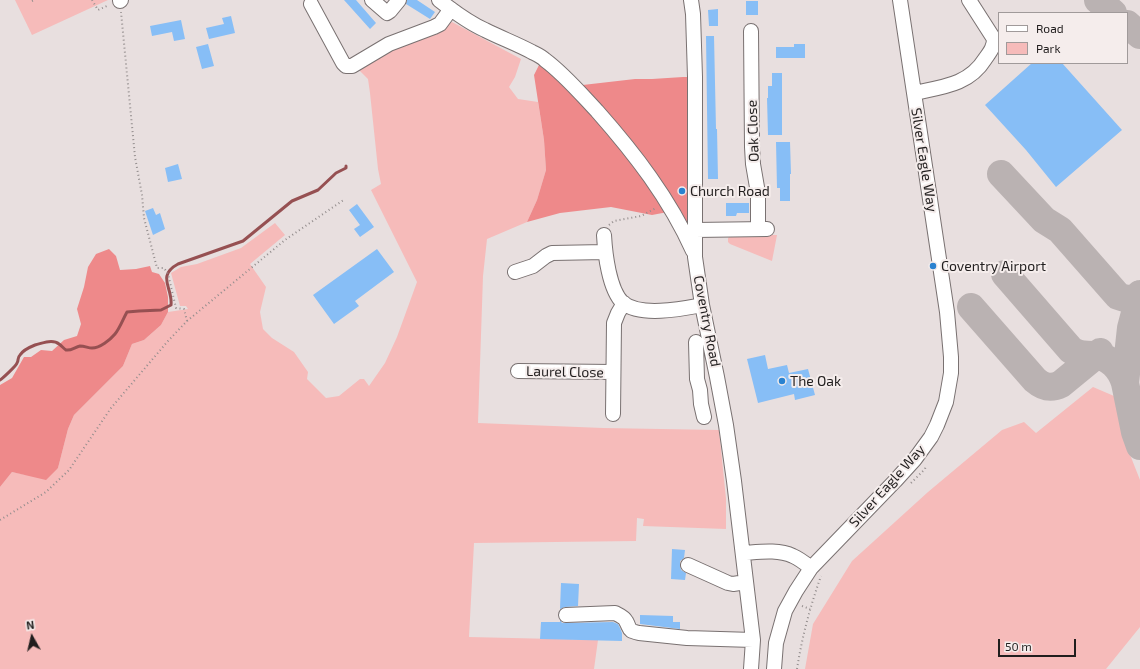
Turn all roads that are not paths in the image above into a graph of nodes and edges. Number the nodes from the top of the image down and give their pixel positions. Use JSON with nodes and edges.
{"nodes":[{"id":1,"x":372,"y":0,"type":"edge"},
{"id":2,"x":399,"y":0,"type":"edge"},
{"id":3,"x":439,"y":0,"type":"edge"},
{"id":4,"x":691,"y":0,"type":"edge"},
{"id":5,"x":900,"y":0,"type":"edge"},
{"id":6,"x":969,"y":0,"type":"edge"},
{"id":7,"x":311,"y":4,"type":"dead end"},
{"id":8,"x":451,"y":9,"type":"junction"},
{"id":9,"x":751,"y":31,"type":"dead end"},
{"id":10,"x":914,"y":93,"type":"junction"},
{"id":11,"x":695,"y":230,"type":"junction"},
{"id":12,"x":604,"y":235,"type":"road end"},
{"id":13,"x":605,"y":252,"type":"junction"},
{"id":14,"x":696,"y":257,"type":"junction"},
{"id":15,"x":515,"y":272,"type":"dead end"},
{"id":16,"x":624,"y":303,"type":"junction"},
{"id":17,"x":702,"y":305,"type":"junction"},
{"id":18,"x":696,"y":342,"type":"dead end"},
{"id":19,"x":518,"y":371,"type":"dead end"},
{"id":20,"x":613,"y":372,"type":"junction"},
{"id":21,"x":719,"y":389,"type":"junction"},
{"id":22,"x":700,"y":390,"type":"junction"},
{"id":23,"x":613,"y":414,"type":"dead end"},
{"id":24,"x":704,"y":417,"type":"dead end"},
{"id":25,"x":743,"y":553,"type":"junction"},
{"id":26,"x":688,"y":565,"type":"dead end"},
{"id":27,"x":817,"y":570,"type":"junction"},
{"id":28,"x":746,"y":582,"type":"junction"},
{"id":29,"x":566,"y":615,"type":"dead end"},
{"id":30,"x":753,"y":640,"type":"junction"},
{"id":31,"x":752,"y":669,"type":"edge"},
{"id":32,"x":774,"y":669,"type":"edge"}],
"edges":[{"from":1,"to":2,"type":"street"},
{"from":3,"to":8,"type":"street"},
{"from":4,"to":11,"type":"street","name":"Coventry Road"},
{"from":5,"to":10,"type":"street","name":"Silver Eagle Way"},
{"from":6,"to":10,"type":"street"},
{"from":7,"to":8,"type":"street"},
{"from":8,"to":14,"type":"street"},
{"from":9,"to":11,"type":"street","name":"Oak Close"},
{"from":10,"to":27,"type":"street","name":"Silver Eagle Way"},
{"from":11,"to":14,"type":"street","name":"Coventry Road"},
{"from":12,"to":13,"type":"street"},
{"from":13,"to":15,"type":"street"},
{"from":13,"to":16,"type":"street"},
{"from":14,"to":17,"type":"street","name":"Coventry Road"},
{"from":16,"to":17,"type":"street"},
{"from":16,"to":20,"type":"street"},
{"from":17,"to":21,"type":"street","name":"Coventry Road"},
{"from":18,"to":22,"type":"street"},
{"from":19,"to":20,"type":"street","name":"Laurel Close"},
{"from":20,"to":23,"type":"street"},
{"from":21,"to":22,"type":"street"},
{"from":21,"to":25,"type":"street","name":"Coventry Road"},
{"from":22,"to":24,"type":"street"},
{"from":25,"to":27,"type":"street"},
{"from":25,"to":28,"type":"street","name":"Coventry Road"},
{"from":26,"to":28,"type":"street"},
{"from":27,"to":32,"type":"street","name":"Silver Eagle Way"},
{"from":28,"to":30,"type":"street","name":"Coventry Road"},
{"from":29,"to":30,"type":"street"},
{"from":30,"to":31,"type":"street","name":"Coventry Road"}]}
